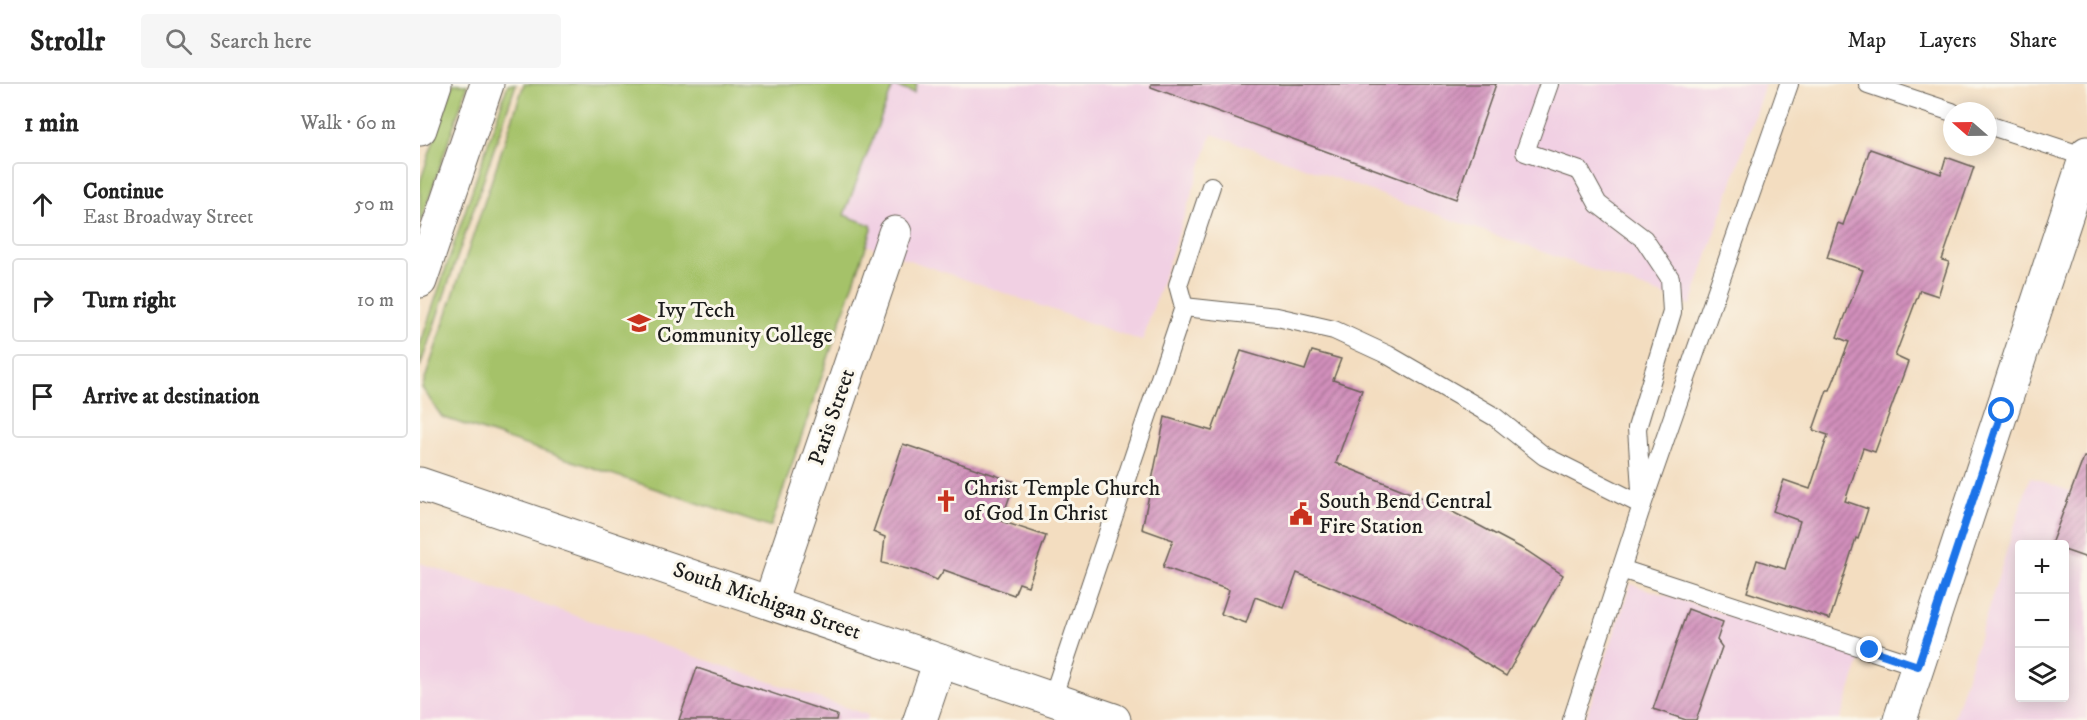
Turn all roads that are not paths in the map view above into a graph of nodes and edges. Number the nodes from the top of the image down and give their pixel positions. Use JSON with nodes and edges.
{"nodes":[{"id":1,"x":435,"y":84,"type":"edge"},
{"id":2,"x":487,"y":84,"type":"edge"},
{"id":3,"x":1549,"y":84,"type":"edge"},
{"id":4,"x":1789,"y":84,"type":"edge"},
{"id":5,"x":1868,"y":84,"type":"edge"},
{"id":6,"x":1943,"y":109,"type":"edge"},
{"id":7,"x":1997,"y":127,"type":"edge"},
{"id":8,"x":420,"y":129,"type":"edge"},
{"id":9,"x":2086,"y":161,"type":"edge"},
{"id":10,"x":1211,"y":186,"type":"dead end"},
{"id":11,"x":895,"y":233,"type":"dead end"},
{"id":12,"x":420,"y":281,"type":"edge"},
{"id":13,"x":1184,"y":307,"type":"junction"},
{"id":14,"x":420,"y":484,"type":"edge"},
{"id":15,"x":1642,"y":505,"type":"junction"},
{"id":16,"x":1621,"y":570,"type":"junction"},
{"id":17,"x":770,"y":602,"type":"junction"},
{"id":18,"x":940,"y":661,"type":"junction"},
{"id":19,"x":1918,"y":666,"type":"junction"},
{"id":20,"x":1052,"y":699,"type":"junction"},
{"id":21,"x":920,"y":720,"type":"edge"},
{"id":22,"x":1114,"y":720,"type":"edge"},
{"id":23,"x":1572,"y":720,"type":"edge"},
{"id":24,"x":1900,"y":720,"type":"edge"}],
"edges":[{"from":1,"to":8,"type":"street"},
{"from":2,"to":12,"type":"street"},
{"from":3,"to":15,"type":"lane"},
{"from":4,"to":15,"type":"lane"},
{"from":5,"to":6,"type":"lane"},
{"from":7,"to":9,"type":"lane"},
{"from":9,"to":19,"type":"street"},
{"from":10,"to":13,"type":"lane"},
{"from":11,"to":17,"type":"street","name":"Paris Street"},
{"from":13,"to":15,"type":"lane"},
{"from":13,"to":20,"type":"lane"},
{"from":14,"to":17,"type":"street","name":"South Michigan Street"},
{"from":15,"to":16,"type":"lane"},
{"from":16,"to":19,"type":"lane"},
{"from":16,"to":23,"type":"lane"},
{"from":17,"to":18,"type":"street","name":"South Michigan Street"},
{"from":18,"to":20,"type":"street","name":"South Michigan Street"},
{"from":18,"to":21,"type":"street"},
{"from":19,"to":24,"type":"street"},
{"from":20,"to":22,"type":"street","name":"South Michigan Street"}]}
